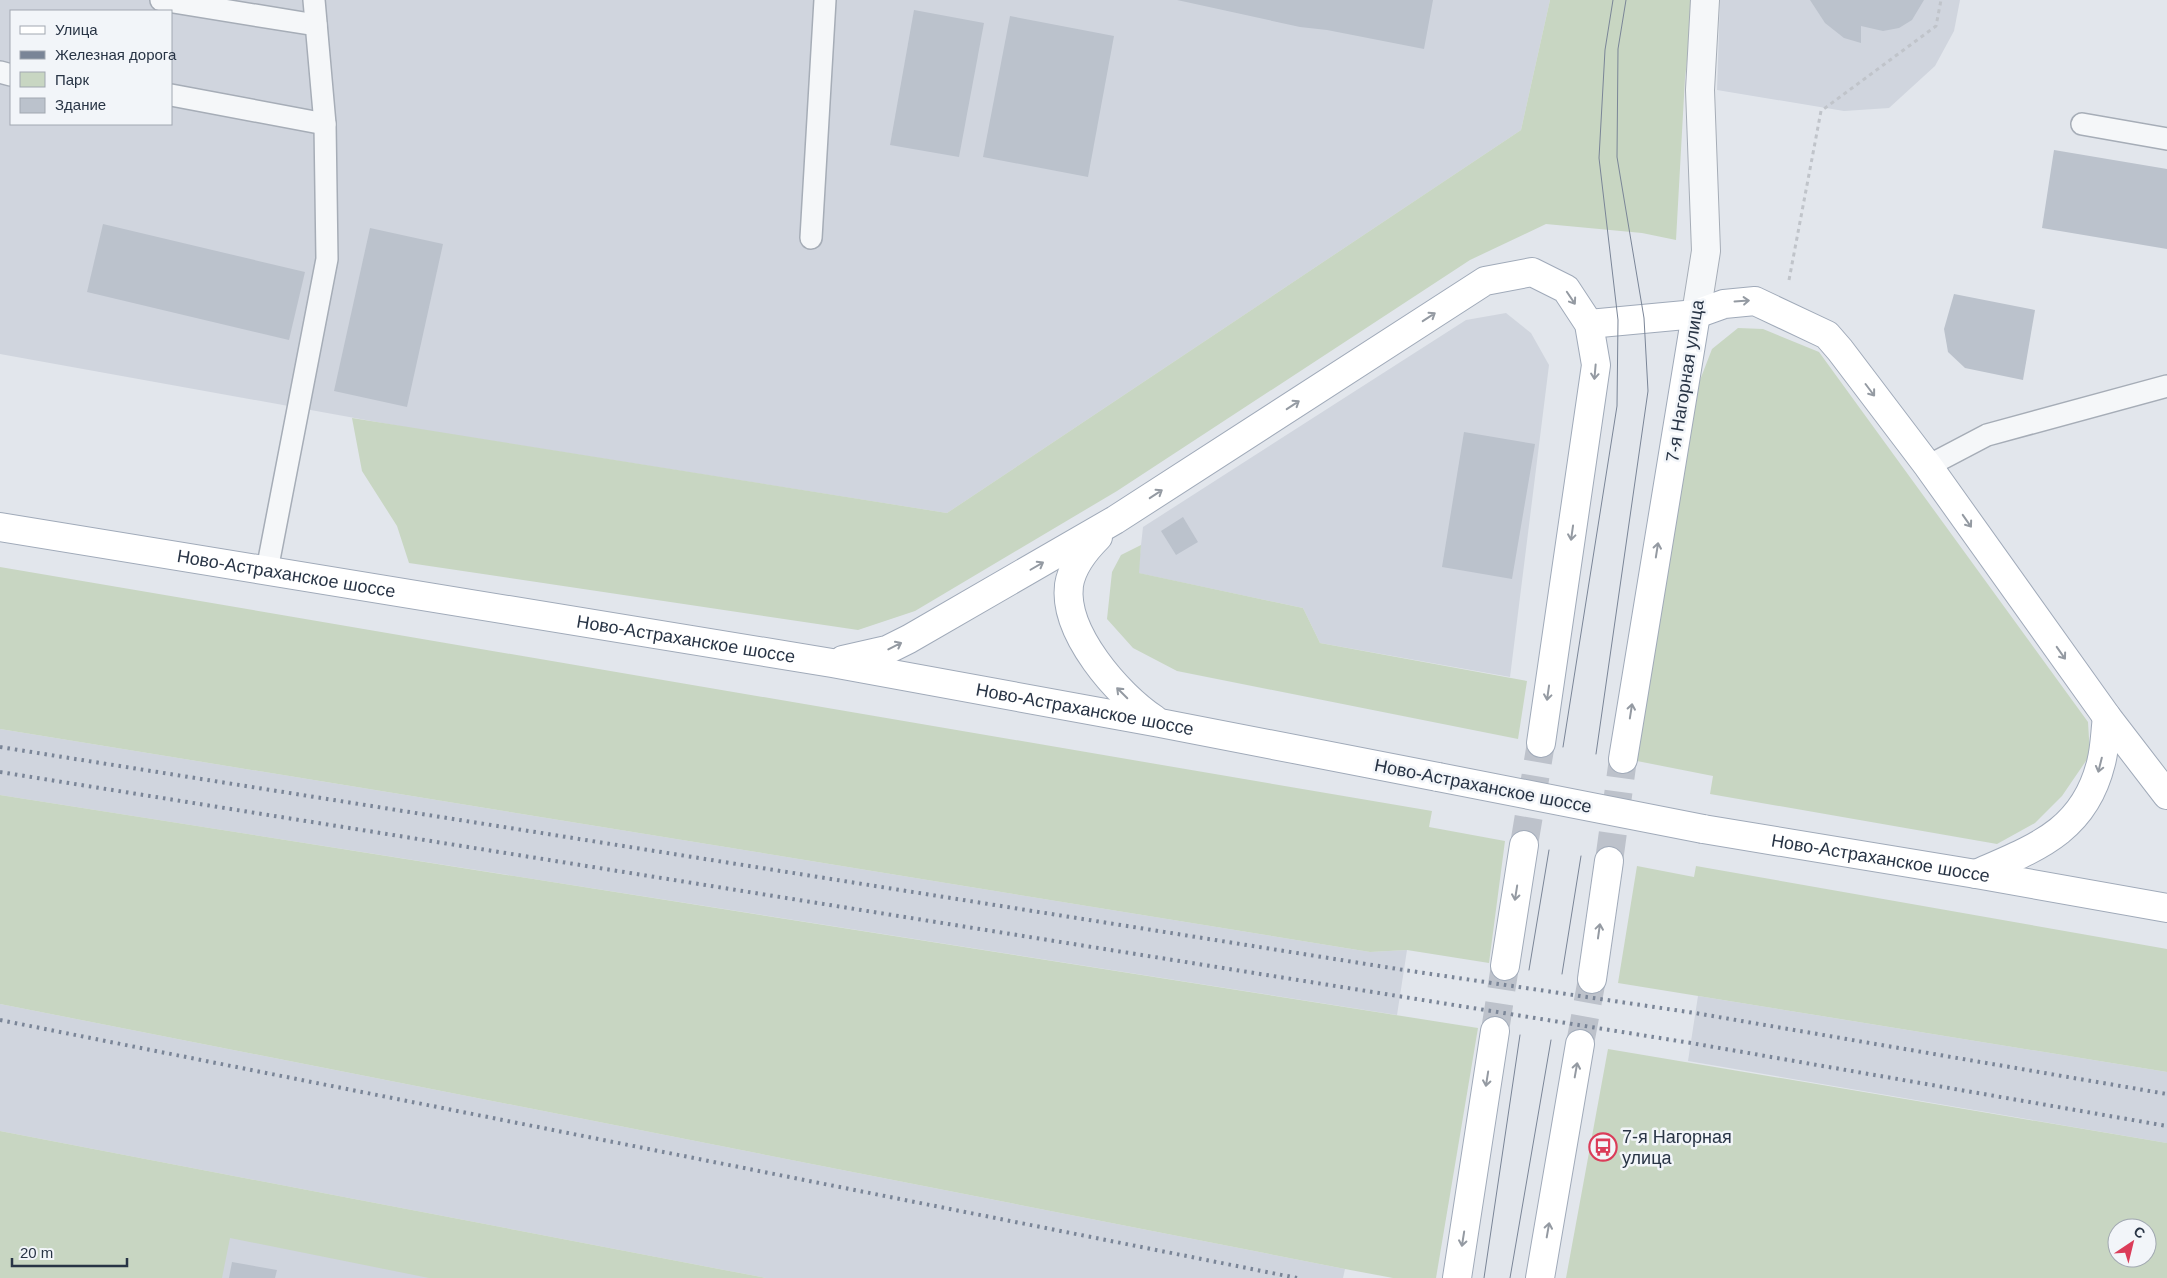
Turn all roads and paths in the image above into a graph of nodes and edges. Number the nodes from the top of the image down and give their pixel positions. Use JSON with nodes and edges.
{"nodes":[{"id":1,"x":161,"y":0,"type":"edge"},
{"id":2,"x":314,"y":0,"type":"edge"},
{"id":3,"x":824,"y":0,"type":"edge"},
{"id":4,"x":1705,"y":0,"type":"edge"},
{"id":5,"x":1941,"y":0,"type":"edge"},
{"id":6,"x":316,"y":25,"type":"junction"},
{"id":7,"x":172,"y":96,"type":"edge"},
{"id":8,"x":325,"y":124,"type":"junction"},
{"id":9,"x":2082,"y":124,"type":"dead end"},
{"id":10,"x":2167,"y":139,"type":"edge"},
{"id":11,"x":811,"y":238,"type":"dead end"},
{"id":12,"x":1783,"y":313,"type":"junction"},
{"id":13,"x":1696,"y":314,"type":"junction"},
{"id":14,"x":1589,"y":324,"type":"junction"},
{"id":15,"x":2167,"y":386,"type":"edge"},
{"id":16,"x":1928,"y":466,"type":"junction"},
{"id":17,"x":1115,"y":520,"type":"junction"},
{"id":18,"x":0,"y":527,"type":"edge"},
{"id":19,"x":267,"y":570,"type":"junction"},
{"id":20,"x":832,"y":663,"type":"junction"},
{"id":21,"x":2107,"y":717,"type":"junction"},
{"id":22,"x":1160,"y":723,"type":"junction"},
{"id":23,"x":1541,"y":743,"type":"tunnel mouth"},
{"id":24,"x":1623,"y":759,"type":"tunnel mouth"},
{"id":25,"x":2167,"y":795,"type":"edge"},
{"id":26,"x":1524,"y":845,"type":"tunnel mouth"},
{"id":27,"x":1609,"y":861,"type":"tunnel mouth"},
{"id":28,"x":1976,"y":874,"type":"junction"},
{"id":29,"x":2167,"y":908,"type":"edge"},
{"id":30,"x":1505,"y":966,"type":"tunnel mouth"},
{"id":31,"x":1592,"y":979,"type":"tunnel mouth"},
{"id":32,"x":1495,"y":1031,"type":"tunnel mouth"},
{"id":33,"x":1580,"y":1044,"type":"tunnel mouth"},
{"id":34,"x":1456,"y":1278,"type":"edge"},
{"id":35,"x":1540,"y":1278,"type":"edge"}],
"edges":[{"from":1,"to":6,"type":"lane"},
{"from":2,"to":6,"type":"lane"},
{"from":3,"to":11,"type":"lane"},
{"from":4,"to":13,"type":"street","name":"7-я Нагорная улица"},
{"from":5,"to":12,"type":"path"},
{"from":6,"to":8,"type":"lane"},
{"from":7,"to":8,"type":"lane"},
{"from":8,"to":19,"type":"lane"},
{"from":9,"to":10,"type":"lane"},
{"from":13,"to":12,"type":"main road","one_way":true},
{"from":12,"to":16,"type":"main road","one_way":true},
{"from":13,"to":14,"type":"main road"},
{"from":24,"to":13,"type":"main road","name":"7-я Нагорная улица","one_way":true},
{"from":17,"to":14,"type":"main road","one_way":true},
{"from":14,"to":23,"type":"main road","one_way":true},
{"from":15,"to":16,"type":"lane"},
{"from":16,"to":21,"type":"main road","one_way":true},
{"from":20,"to":17,"type":"main road","one_way":true},
{"from":22,"to":17,"type":"main road","one_way":true},
{"from":18,"to":19,"type":"main road","name":"Ново-Астраханское шоссе"},
{"from":19,"to":20,"type":"main road","name":"Ново-Астраханское шоссе"},
{"from":20,"to":22,"type":"main road","name":"Ново-Астраханское шоссе"},
{"from":21,"to":25,"type":"main road"},
{"from":21,"to":28,"type":"main road","one_way":true},
{"from":22,"to":28,"type":"main road","name":"Ново-Астраханское шоссе","bridge":true},
{"from":26,"to":30,"type":"main road","one_way":true},
{"from":31,"to":27,"type":"main road","one_way":true},
{"from":28,"to":29,"type":"main road","name":"Ново-Астраханское шоссе"},
{"from":32,"to":34,"type":"main road","one_way":true},
{"from":35,"to":33,"type":"main road","one_way":true}]}
